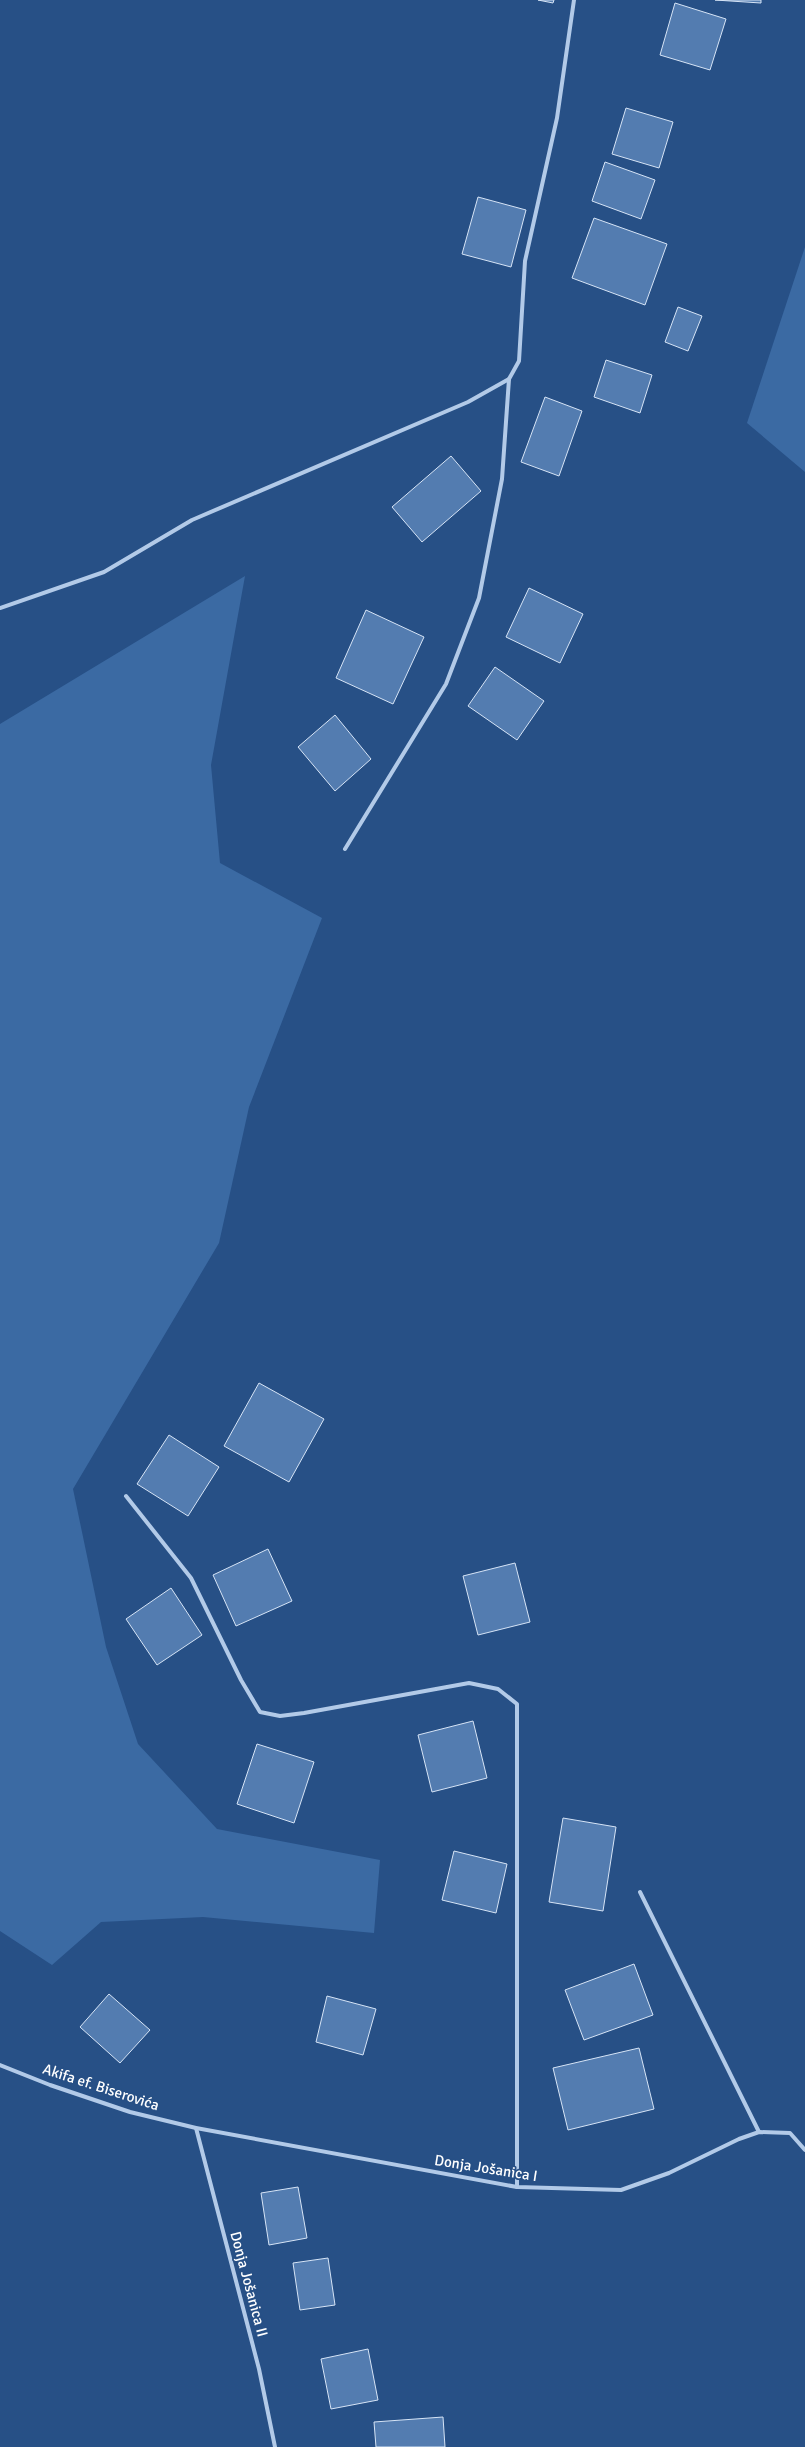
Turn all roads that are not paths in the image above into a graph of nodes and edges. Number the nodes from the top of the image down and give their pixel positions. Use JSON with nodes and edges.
{"nodes":[{"id":1,"x":574,"y":0,"type":"edge"},
{"id":2,"x":509,"y":379,"type":"junction"},
{"id":3,"x":0,"y":608,"type":"edge"},
{"id":4,"x":345,"y":849,"type":"dead end"},
{"id":5,"x":126,"y":1496,"type":"dead end"},
{"id":6,"x":640,"y":1892,"type":"dead end"},
{"id":7,"x":0,"y":2065,"type":"edge"},
{"id":8,"x":196,"y":2128,"type":"junction"},
{"id":9,"x":760,"y":2132,"type":"junction"},
{"id":10,"x":805,"y":2150,"type":"edge"},
{"id":11,"x":517,"y":2187,"type":"junction"},
{"id":12,"x":276,"y":2447,"type":"edge"}],
"edges":[{"from":1,"to":2,"type":"street"},
{"from":2,"to":3,"type":"street"},
{"from":2,"to":4,"type":"street"},
{"from":5,"to":11,"type":"street"},
{"from":6,"to":9,"type":"street"},
{"from":7,"to":8,"type":"street","name":"Akifa ef. Biserovića"},
{"from":8,"to":11,"type":"street","name":"Donja Jošanica I"},
{"from":8,"to":12,"type":"street","name":"Donja Jošanica II"},
{"from":9,"to":10,"type":"street","name":"Donja Jošanica I"},
{"from":9,"to":11,"type":"street","name":"Donja Jošanica I"}]}
